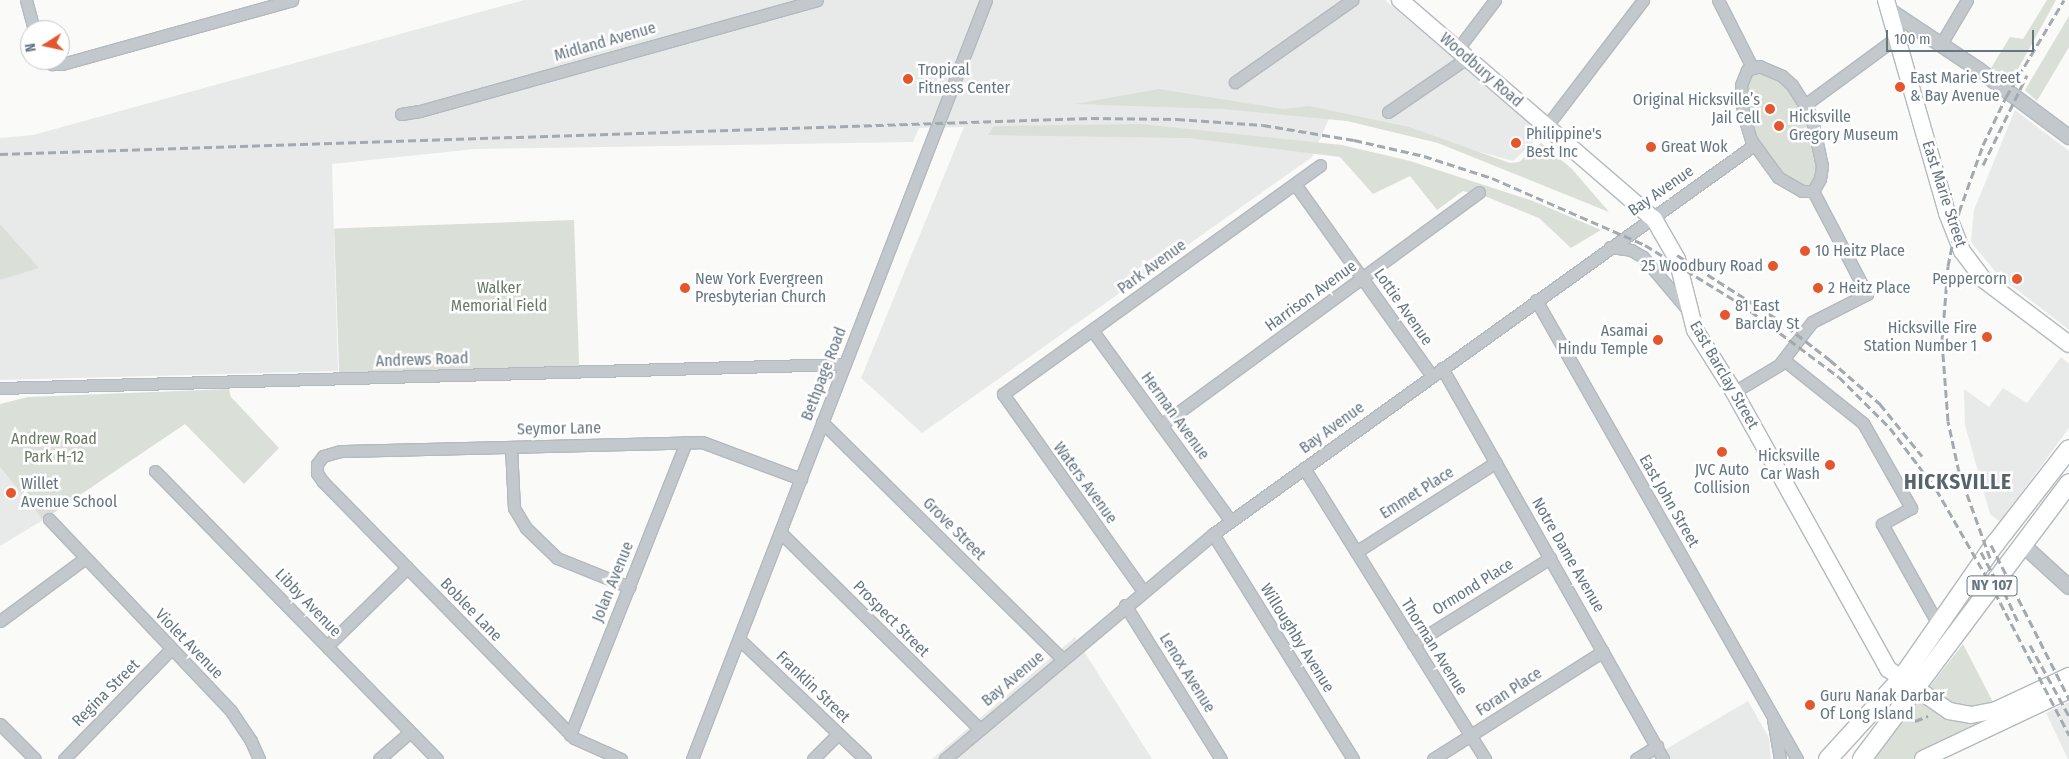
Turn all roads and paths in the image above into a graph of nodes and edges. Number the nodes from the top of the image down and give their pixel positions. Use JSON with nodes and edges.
{"nodes":[{"id":1,"x":26,"y":0,"type":"edge"},
{"id":2,"x":292,"y":0,"type":"edge"},
{"id":3,"x":817,"y":0,"type":"edge"},
{"id":4,"x":1352,"y":0,"type":"edge"},
{"id":5,"x":1400,"y":0,"type":"edge"},
{"id":6,"x":1495,"y":0,"type":"edge"},
{"id":7,"x":1644,"y":0,"type":"edge"},
{"id":8,"x":1718,"y":0,"type":"edge"},
{"id":9,"x":1967,"y":0,"type":"edge"},
{"id":10,"x":982,"y":1,"type":"edge"},
{"id":11,"x":1888,"y":5,"type":"edge"},
{"id":12,"x":31,"y":20,"type":"edge"},
{"id":13,"x":1896,"y":38,"type":"junction"},
{"id":14,"x":1940,"y":44,"type":"junction"},
{"id":15,"x":1462,"y":54,"type":"junction"},
{"id":16,"x":70,"y":62,"type":"edge"},
{"id":17,"x":1752,"y":66,"type":"junction"},
{"id":18,"x":1235,"y":82,"type":"dead end"},
{"id":19,"x":1806,"y":104,"type":"junction"},
{"id":20,"x":1388,"y":112,"type":"dead end"},
{"id":21,"x":400,"y":114,"type":"dead end"},
{"id":22,"x":1546,"y":126,"type":"junction"},
{"id":23,"x":2069,"y":137,"type":"edge"},
{"id":24,"x":1754,"y":145,"type":"junction"},
{"id":25,"x":1320,"y":165,"type":"dead end"},
{"id":26,"x":1295,"y":184,"type":"junction"},
{"id":27,"x":1813,"y":191,"type":"junction"},
{"id":28,"x":1479,"y":192,"type":"dead end"},
{"id":29,"x":1654,"y":219,"type":"junction"},
{"id":30,"x":1610,"y":247,"type":"junction"},
{"id":31,"x":1363,"y":278,"type":"junction"},
{"id":32,"x":1536,"y":300,"type":"junction"},
{"id":33,"x":1688,"y":310,"type":"junction"},
{"id":34,"x":1092,"y":330,"type":"junction"},
{"id":35,"x":2069,"y":344,"type":"edge"},
{"id":36,"x":1784,"y":360,"type":"junction"},
{"id":37,"x":845,"y":364,"type":"junction"},
{"id":38,"x":1442,"y":368,"type":"junction"},
{"id":39,"x":1432,"y":376,"type":"junction"},
{"id":40,"x":0,"y":388,"type":"edge"},
{"id":41,"x":1734,"y":392,"type":"junction"},
{"id":42,"x":1003,"y":394,"type":"joint"},
{"id":43,"x":822,"y":422,"type":"junction"},
{"id":44,"x":1161,"y":425,"type":"junction"},
{"id":45,"x":686,"y":442,"type":"junction"},
{"id":46,"x":511,"y":447,"type":"junction"},
{"id":47,"x":2069,"y":449,"type":"edge"},
{"id":48,"x":1496,"y":462,"type":"junction"},
{"id":49,"x":317,"y":464,"type":"joint"},
{"id":50,"x":1304,"y":468,"type":"junction"},
{"id":51,"x":155,"y":471,"type":"dead end"},
{"id":52,"x":801,"y":479,"type":"junction"},
{"id":53,"x":2069,"y":483,"type":"edge"},
{"id":54,"x":49,"y":519,"type":"dead end"},
{"id":55,"x":1231,"y":521,"type":"junction"},
{"id":56,"x":780,"y":532,"type":"junction"},
{"id":57,"x":1213,"y":534,"type":"junction"},
{"id":58,"x":2023,"y":545,"type":"junction"},
{"id":59,"x":1356,"y":552,"type":"junction"},
{"id":60,"x":1550,"y":558,"type":"junction"},
{"id":61,"x":84,"y":559,"type":"junction"},
{"id":62,"x":407,"y":568,"type":"junction"},
{"id":63,"x":629,"y":587,"type":"junction"},
{"id":64,"x":2069,"y":587,"type":"edge"},
{"id":65,"x":1142,"y":591,"type":"junction"},
{"id":66,"x":1125,"y":605,"type":"junction"},
{"id":67,"x":0,"y":621,"type":"edge"},
{"id":68,"x":1939,"y":626,"type":"junction"},
{"id":69,"x":739,"y":639,"type":"junction"},
{"id":70,"x":1414,"y":644,"type":"junction"},
{"id":71,"x":327,"y":646,"type":"junction"},
{"id":72,"x":171,"y":649,"type":"junction"},
{"id":73,"x":1603,"y":651,"type":"junction"},
{"id":74,"x":1062,"y":659,"type":"junction"},
{"id":75,"x":2069,"y":676,"type":"edge"},
{"id":76,"x":1907,"y":684,"type":"junction"},
{"id":77,"x":2069,"y":690,"type":"edge"},
{"id":78,"x":1773,"y":718,"type":"junction"},
{"id":79,"x":0,"y":724,"type":"edge"},
{"id":80,"x":980,"y":729,"type":"junction"},
{"id":81,"x":410,"y":732,"type":"junction"},
{"id":82,"x":570,"y":734,"type":"junction"},
{"id":83,"x":838,"y":734,"type":"junction"},
{"id":84,"x":1471,"y":736,"type":"junction"},
{"id":85,"x":1656,"y":746,"type":"junction"},
{"id":86,"x":1931,"y":757,"type":"edge"},
{"id":87,"x":35,"y":759,"type":"edge"},
{"id":88,"x":64,"y":759,"type":"edge"},
{"id":89,"x":259,"y":759,"type":"edge"},
{"id":90,"x":379,"y":759,"type":"edge"},
{"id":91,"x":436,"y":759,"type":"edge"},
{"id":92,"x":621,"y":759,"type":"edge"},
{"id":93,"x":692,"y":759,"type":"edge"},
{"id":94,"x":813,"y":759,"type":"edge"},
{"id":95,"x":865,"y":759,"type":"edge"},
{"id":96,"x":945,"y":759,"type":"edge"},
{"id":97,"x":1221,"y":759,"type":"edge"},
{"id":98,"x":1353,"y":759,"type":"edge"},
{"id":99,"x":1433,"y":759,"type":"edge"},
{"id":100,"x":1485,"y":759,"type":"edge"},
{"id":101,"x":1636,"y":759,"type":"edge"},
{"id":102,"x":1663,"y":759,"type":"edge"},
{"id":103,"x":1780,"y":759,"type":"edge"},
{"id":104,"x":1797,"y":759,"type":"edge"},
{"id":105,"x":1828,"y":759,"type":"edge"},
{"id":106,"x":1862,"y":759,"type":"edge"}],
"edges":[{"from":1,"to":12,"type":"street"},
{"from":2,"to":16,"type":"street"},
{"from":3,"to":21,"type":"street","name":"Midland Avenue"},
{"from":4,"to":18,"type":"street"},
{"from":5,"to":15,"type":"main road","name":"Woodbury Road"},
{"from":6,"to":15,"type":"street"},
{"from":7,"to":22,"type":"street"},
{"from":8,"to":17,"type":"street"},
{"from":9,"to":14,"type":"street"},
{"from":10,"to":37,"type":"street","name":"Bethpage Road"},
{"from":11,"to":13,"type":"main road","name":"East Marie Street"},
{"from":11,"to":14,"type":"street"},
{"from":13,"to":19,"type":"street"},
{"from":13,"to":35,"type":"main road","name":"East Marie Street"},
{"from":14,"to":23,"type":"street"},
{"from":15,"to":20,"type":"street"},
{"from":15,"to":22,"type":"main road","name":"Woodbury Road"},
{"from":17,"to":19,"type":"street"},
{"from":17,"to":24,"type":"street"},
{"from":19,"to":27,"type":"street"},
{"from":22,"to":29,"type":"main road","name":"Woodbury Road"},
{"from":24,"to":27,"type":"street"},
{"from":24,"to":29,"type":"street","name":"Bay Avenue"},
{"from":25,"to":26,"type":"street","name":"Park Avenue"},
{"from":26,"to":31,"type":"street","name":"Lottie Avenue"},
{"from":26,"to":34,"type":"street","name":"Park Avenue"},
{"from":27,"to":36,"type":"street"},
{"from":28,"to":31,"type":"street","name":"Harrison Avenue"},
{"from":29,"to":30,"type":"street","name":"Bay Avenue"},
{"from":29,"to":33,"type":"main road","name":"East Barclay Street"},
{"from":30,"to":32,"type":"street","name":"Bay Avenue"},
{"from":30,"to":33,"type":"street"},
{"from":31,"to":39,"type":"street","name":"Lottie Avenue"},
{"from":31,"to":44,"type":"street","name":"Harrison Avenue"},
{"from":32,"to":38,"type":"street","name":"Bay Avenue"},
{"from":32,"to":78,"type":"street","name":"East John Street"},
{"from":33,"to":41,"type":"main road","name":"East Barclay Street"},
{"from":34,"to":42,"type":"street","name":"Park Avenue"},
{"from":34,"to":44,"type":"street","name":"Herman Avenue"},
{"from":36,"to":41,"type":"street"},
{"from":36,"to":68,"type":"street"},
{"from":37,"to":40,"type":"street","name":"Andrews Road"},
{"from":37,"to":43,"type":"street","name":"Bethpage Road"},
{"from":38,"to":39,"type":"street","name":"Bay Avenue"},
{"from":38,"to":48,"type":"street","name":"Notre Dame Avenue"},
{"from":39,"to":50,"type":"street","name":"Bay Avenue"},
{"from":41,"to":76,"type":"main road","name":"East Barclay Street"},
{"from":42,"to":65,"type":"street","name":"Waters Avenue"},
{"from":43,"to":52,"type":"street","name":"Bethpage Road"},
{"from":43,"to":74,"type":"street","name":"Grove Street"},
{"from":44,"to":55,"type":"street","name":"Herman Avenue"},
{"from":45,"to":46,"type":"street","name":"Seymor Lane"},
{"from":45,"to":52,"type":"street","name":"Seymor Lane"},
{"from":45,"to":63,"type":"street","name":"Jolan Avenue"},
{"from":46,"to":49,"type":"street","name":"Seymor Lane"},
{"from":46,"to":63,"type":"street"},
{"from":47,"to":68,"type":"main road","number":"NY 107"},
{"from":48,"to":59,"type":"street","name":"Emmet Place"},
{"from":48,"to":60,"type":"street","name":"Notre Dame Avenue"},
{"from":49,"to":62,"type":"street","name":"Boblee Lane"},
{"from":50,"to":55,"type":"street","name":"Bay Avenue"},
{"from":50,"to":59,"type":"street","name":"Thorman Avenue"},
{"from":51,"to":71,"type":"street","name":"Libby Avenue"},
{"from":52,"to":56,"type":"street","name":"Bethpage Road"},
{"from":53,"to":58,"type":"main road","number":"NY 107"},
{"from":54,"to":61,"type":"street","name":"Violet Avenue"},
{"from":55,"to":57,"type":"street","name":"Bay Avenue"},
{"from":56,"to":69,"type":"street","name":"Bethpage Road"},
{"from":56,"to":80,"type":"street","name":"Prospect Street"},
{"from":57,"to":65,"type":"street","name":"Bay Avenue"},
{"from":57,"to":98,"type":"street","name":"Willoughby Avenue"},
{"from":58,"to":64,"type":"street"},
{"from":58,"to":76,"type":"main road","number":"NY 107"},
{"from":59,"to":70,"type":"street","name":"Thorman Avenue"},
{"from":60,"to":70,"type":"street","name":"Ormond Place"},
{"from":60,"to":73,"type":"street","name":"Notre Dame Avenue"},
{"from":61,"to":67,"type":"street"},
{"from":61,"to":72,"type":"street","name":"Violet Avenue"},
{"from":62,"to":71,"type":"street"},
{"from":62,"to":82,"type":"street","name":"Boblee Lane"},
{"from":63,"to":82,"type":"street","name":"Jolan Avenue"},
{"from":65,"to":66,"type":"street","name":"Bay Avenue"},
{"from":66,"to":74,"type":"street","name":"Bay Avenue"},
{"from":66,"to":97,"type":"street","name":"Lenox Avenue"},
{"from":68,"to":76,"type":"main road","number":"NY 107"},
{"from":69,"to":83,"type":"street","name":"Franklin Street"},
{"from":69,"to":93,"type":"street","name":"Bethpage Road"},
{"from":70,"to":84,"type":"street","name":"Thorman Avenue"},
{"from":71,"to":81,"type":"street","name":"Libby Avenue"},
{"from":72,"to":88,"type":"street","name":"Regina Street"},
{"from":72,"to":89,"type":"street","name":"Violet Avenue"},
{"from":73,"to":84,"type":"street","name":"Foran Place"},
{"from":73,"to":85,"type":"street","name":"Notre Dame Avenue"},
{"from":74,"to":80,"type":"street","name":"Bay Avenue"},
{"from":75,"to":76,"type":"main road","name":"East Barclay Street"},
{"from":76,"to":105,"type":"main road","number":"NY 107"},
{"from":76,"to":106,"type":"main road","number":"NY 107"},
{"from":77,"to":86,"type":"main road"},
{"from":78,"to":103,"type":"street","name":"East John Street"},
{"from":78,"to":104,"type":"street","name":"East John Street"},
{"from":79,"to":87,"type":"street"},
{"from":80,"to":96,"type":"street","name":"Bay Avenue"},
{"from":81,"to":90,"type":"street"},
{"from":81,"to":91,"type":"street","name":"Libby Avenue"},
{"from":82,"to":92,"type":"street","name":"Boblee Lane"},
{"from":83,"to":94,"type":"street"},
{"from":83,"to":95,"type":"street","name":"Franklin Street"},
{"from":84,"to":99,"type":"street","name":"Foran Place"},
{"from":84,"to":100,"type":"street","name":"Thorman Avenue"},
{"from":85,"to":101,"type":"street"},
{"from":85,"to":102,"type":"street","name":"Notre Dame Avenue"}]}
